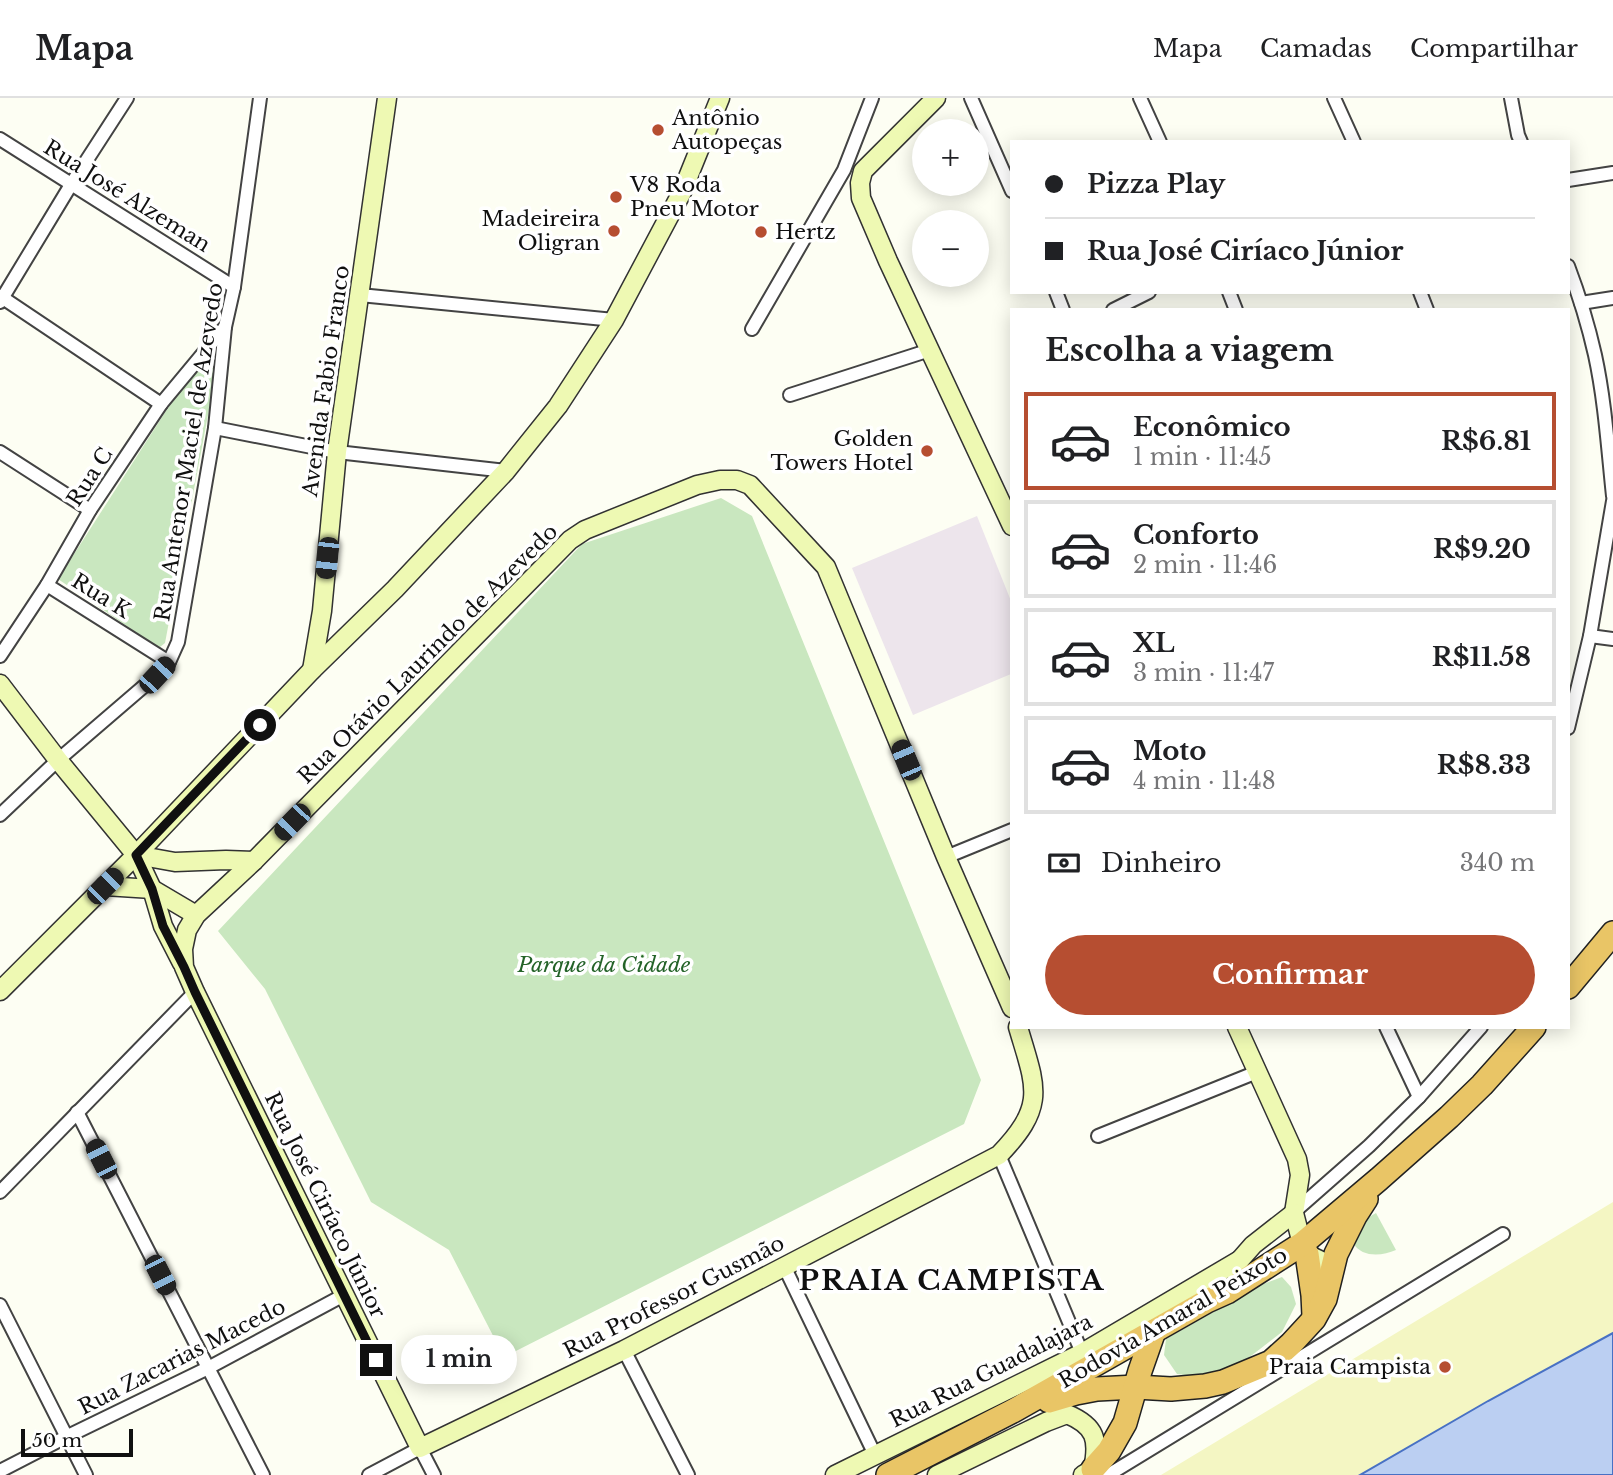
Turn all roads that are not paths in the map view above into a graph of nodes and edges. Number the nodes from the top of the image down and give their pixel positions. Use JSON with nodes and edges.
{"nodes":[{"id":1,"x":127,"y":98,"type":"edge"},
{"id":2,"x":260,"y":98,"type":"edge"},
{"id":3,"x":387,"y":98,"type":"edge"},
{"id":4,"x":720,"y":98,"type":"edge"},
{"id":5,"x":872,"y":98,"type":"edge"},
{"id":6,"x":936,"y":98,"type":"edge"},
{"id":7,"x":971,"y":98,"type":"edge"},
{"id":8,"x":1140,"y":98,"type":"edge"},
{"id":9,"x":1334,"y":98,"type":"edge"},
{"id":10,"x":1511,"y":98,"type":"edge"},
{"id":11,"x":0,"y":139,"type":"edge"},
{"id":12,"x":1159,"y":140,"type":"edge"},
{"id":13,"x":1353,"y":140,"type":"edge"},
{"id":14,"x":1520,"y":140,"type":"edge"},
{"id":15,"x":1613,"y":173,"type":"edge"},
{"id":16,"x":853,"y":174,"type":"junction"},
{"id":17,"x":1570,"y":180,"type":"edge"},
{"id":18,"x":72,"y":183,"type":"junction"},
{"id":19,"x":1010,"y":186,"type":"edge"},
{"id":20,"x":1570,"y":271,"type":"edge"},
{"id":21,"x":234,"y":287,"type":"junction"},
{"id":22,"x":1145,"y":294,"type":"edge"},
{"id":23,"x":360,"y":295,"type":"junction"},
{"id":24,"x":1,"y":298,"type":"edge"},
{"id":25,"x":1613,"y":298,"type":"edge"},
{"id":26,"x":1581,"y":303,"type":"junction"},
{"id":27,"x":1117,"y":308,"type":"edge"},
{"id":28,"x":614,"y":320,"type":"junction"},
{"id":29,"x":225,"y":327,"type":"junction"},
{"id":30,"x":752,"y":329,"type":"dead end"},
{"id":31,"x":930,"y":350,"type":"junction"},
{"id":32,"x":790,"y":395,"type":"dead end"},
{"id":33,"x":161,"y":404,"type":"junction"},
{"id":34,"x":215,"y":428,"type":"junction"},
{"id":35,"x":0,"y":452,"type":"edge"},
{"id":36,"x":337,"y":452,"type":"junction"},
{"id":37,"x":506,"y":471,"type":"junction"},
{"id":38,"x":1005,"y":493,"type":"edge"},
{"id":39,"x":1613,"y":498,"type":"edge"},
{"id":40,"x":90,"y":510,"type":"junction"},
{"id":41,"x":1010,"y":517,"type":"edge"},
{"id":42,"x":47,"y":584,"type":"junction"},
{"id":43,"x":322,"y":611,"type":"junction"},
{"id":44,"x":358,"y":624,"type":"junction"},
{"id":45,"x":1590,"y":636,"type":"junction"},
{"id":46,"x":1613,"y":639,"type":"edge"},
{"id":47,"x":0,"y":656,"type":"edge"},
{"id":48,"x":169,"y":662,"type":"junction"},
{"id":49,"x":312,"y":670,"type":"junction"},
{"id":50,"x":0,"y":684,"type":"edge"},
{"id":51,"x":1570,"y":720,"type":"edge"},
{"id":52,"x":58,"y":760,"type":"junction"},
{"id":53,"x":0,"y":816,"type":"edge"},
{"id":54,"x":1010,"y":831,"type":"edge"},
{"id":55,"x":136,"y":855,"type":"junction"},
{"id":56,"x":946,"y":857,"type":"junction"},
{"id":57,"x":254,"y":861,"type":"junction"},
{"id":58,"x":105,"y":886,"type":"junction"},
{"id":59,"x":152,"y":889,"type":"junction"},
{"id":60,"x":196,"y":915,"type":"junction"},
{"id":61,"x":1613,"y":933,"type":"edge"},
{"id":62,"x":184,"y":967,"type":"junction"},
{"id":63,"x":1570,"y":985,"type":"edge"},
{"id":64,"x":0,"y":990,"type":"edge"},
{"id":65,"x":195,"y":992,"type":"junction"},
{"id":66,"x":1010,"y":1000,"type":"edge"},
{"id":67,"x":1018,"y":1029,"type":"edge"},
{"id":68,"x":1238,"y":1029,"type":"edge"},
{"id":69,"x":1387,"y":1029,"type":"edge"},
{"id":70,"x":1479,"y":1029,"type":"edge"},
{"id":71,"x":1532,"y":1029,"type":"edge"},
{"id":72,"x":1257,"y":1072,"type":"junction"},
{"id":73,"x":1419,"y":1097,"type":"junction"},
{"id":74,"x":77,"y":1112,"type":"junction"},
{"id":75,"x":1098,"y":1136,"type":"dead end"},
{"id":76,"x":999,"y":1155,"type":"junction"},
{"id":77,"x":1379,"y":1180,"type":"junction"},
{"id":78,"x":0,"y":1192,"type":"edge"},
{"id":79,"x":1294,"y":1213,"type":"junction"},
{"id":80,"x":1503,"y":1234,"type":"dead end"},
{"id":81,"x":1304,"y":1249,"type":"junction"},
{"id":82,"x":1238,"y":1261,"type":"junction"},
{"id":83,"x":784,"y":1266,"type":"junction"},
{"id":84,"x":1332,"y":1266,"type":"junction"},
{"id":85,"x":344,"y":1295,"type":"junction"},
{"id":86,"x":1207,"y":1301,"type":"junction"},
{"id":87,"x":0,"y":1305,"type":"edge"},
{"id":88,"x":1314,"y":1319,"type":"junction"},
{"id":89,"x":1153,"y":1335,"type":"junction"},
{"id":90,"x":624,"y":1350,"type":"junction"},
{"id":91,"x":1082,"y":1353,"type":"junction"},
{"id":92,"x":208,"y":1368,"type":"junction"},
{"id":93,"x":1136,"y":1387,"type":"junction"},
{"id":94,"x":1171,"y":1389,"type":"junction"},
{"id":95,"x":1013,"y":1411,"type":"junction"},
{"id":96,"x":66,"y":1437,"type":"junction"},
{"id":97,"x":420,"y":1448,"type":"junction"},
{"id":98,"x":875,"y":1455,"type":"junction"},
{"id":99,"x":0,"y":1471,"type":"edge"},
{"id":100,"x":1095,"y":1473,"type":"edge"},
{"id":101,"x":86,"y":1475,"type":"edge"},
{"id":102,"x":263,"y":1475,"type":"edge"},
{"id":103,"x":369,"y":1475,"type":"edge"},
{"id":104,"x":434,"y":1475,"type":"edge"},
{"id":105,"x":688,"y":1475,"type":"edge"},
{"id":106,"x":835,"y":1475,"type":"edge"},
{"id":107,"x":888,"y":1475,"type":"edge"},
{"id":108,"x":937,"y":1475,"type":"edge"}],
"edges":[{"from":1,"to":18,"type":"street"},
{"from":2,"to":21,"type":"street","name":"Rua Antenor Maciel de Azevedo"},
{"from":3,"to":23,"type":"street","name":"Avenida Fabio Franco"},
{"from":4,"to":28,"type":"street"},
{"from":5,"to":16,"type":"street"},
{"from":6,"to":16,"type":"street"},
{"from":7,"to":19,"type":"street"},
{"from":8,"to":12,"type":"street"},
{"from":9,"to":13,"type":"street"},
{"from":10,"to":14,"type":"street"},
{"from":11,"to":18,"type":"street","name":"Rua José Alzeman"},
{"from":15,"to":17,"type":"street"},
{"from":16,"to":30,"type":"street"},
{"from":16,"to":31,"type":"street"},
{"from":18,"to":21,"type":"street","name":"Rua José Alzeman"},
{"from":18,"to":24,"type":"street"},
{"from":20,"to":26,"type":"street"},
{"from":21,"to":29,"type":"street","name":"Rua Antenor Maciel de Azevedo"},
{"from":22,"to":27,"type":"street"},
{"from":23,"to":28,"type":"street"},
{"from":23,"to":36,"type":"street","name":"Avenida Fabio Franco"},
{"from":24,"to":33,"type":"street"},
{"from":25,"to":26,"type":"street"},
{"from":26,"to":39,"type":"street"},
{"from":28,"to":37,"type":"street"},
{"from":29,"to":33,"type":"street","name":"Rua C"},
{"from":29,"to":34,"type":"street","name":"Rua Antenor Maciel de Azevedo"},
{"from":31,"to":32,"type":"street"},
{"from":31,"to":38,"type":"street"},
{"from":33,"to":40,"type":"street","name":"Rua C"},
{"from":34,"to":36,"type":"street"},
{"from":34,"to":48,"type":"street","name":"Rua Antenor Maciel de Azevedo"},
{"from":35,"to":40,"type":"street"},
{"from":36,"to":37,"type":"street"},
{"from":36,"to":43,"type":"street","name":"Avenida Fabio Franco"},
{"from":37,"to":44,"type":"street"},
{"from":38,"to":41,"type":"street"},
{"from":39,"to":45,"type":"street"},
{"from":40,"to":42,"type":"street","name":"Rua C"},
{"from":42,"to":47,"type":"street","name":"Rua C"},
{"from":42,"to":48,"type":"street","name":"Rua K"},
{"from":43,"to":44,"type":"street"},
{"from":43,"to":49,"type":"street","name":"Avenida Fabio Franco"},
{"from":44,"to":49,"type":"street"},
{"from":45,"to":46,"type":"street"},
{"from":45,"to":51,"type":"street"},
{"from":48,"to":52,"type":"street","name":"Rua Antenor Maciel de Azevedo"},
{"from":49,"to":55,"type":"street"},
{"from":50,"to":52,"type":"street"},
{"from":52,"to":53,"type":"street","name":"Rua Antenor Maciel de Azevedo"},
{"from":52,"to":55,"type":"street"},
{"from":54,"to":56,"type":"street"},
{"from":55,"to":57,"type":"street"},
{"from":55,"to":58,"type":"street"},
{"from":55,"to":59,"type":"street"},
{"from":56,"to":57,"type":"street","name":"Rua Otávio Laurindo de Azevedo"},
{"from":56,"to":66,"type":"street"},
{"from":57,"to":60,"type":"street","name":"Rua Otávio Laurindo de Azevedo"},
{"from":58,"to":59,"type":"street"},
{"from":58,"to":64,"type":"street"},
{"from":59,"to":60,"type":"street"},
{"from":59,"to":62,"type":"street"},
{"from":60,"to":62,"type":"street","name":"Rua Otávio Laurindo de Azevedo"},
{"from":61,"to":63,"type":"highway"},
{"from":62,"to":65,"type":"street","name":"Rua Otávio Laurindo de Azevedo"},
{"from":65,"to":74,"type":"street"},
{"from":65,"to":85,"type":"street","name":"Rua José Ciríaco Júnior"},
{"from":67,"to":76,"type":"street"},
{"from":68,"to":72,"type":"street"},
{"from":69,"to":73,"type":"street"},
{"from":70,"to":73,"type":"street"},
{"from":71,"to":77,"type":"highway"},
{"from":72,"to":75,"type":"street"},
{"from":72,"to":79,"type":"street"},
{"from":73,"to":79,"type":"street"},
{"from":74,"to":78,"type":"street"},
{"from":74,"to":92,"type":"street"},
{"from":76,"to":83,"type":"street","name":"Rua Professor Gusmão"},
{"from":76,"to":91,"type":"street"},
{"from":77,"to":81,"type":"highway","name":"Rodovia Amaral Peixoto"},
{"from":77,"to":84,"type":"highway","name":"Rodovia Amaral Peixoto"},
{"from":79,"to":81,"type":"street"},
{"from":79,"to":82,"type":"street"},
{"from":80,"to":100,"type":"street"},
{"from":81,"to":84,"type":"street"},
{"from":81,"to":86,"type":"highway","name":"Rodovia Amaral Peixoto"},
{"from":81,"to":88,"type":"highway"},
{"from":82,"to":86,"type":"street"},
{"from":82,"to":91,"type":"street","name":"Rua Rua Guadalajara"},
{"from":83,"to":90,"type":"street","name":"Rua Professor Gusmão"},
{"from":83,"to":98,"type":"street"},
{"from":84,"to":88,"type":"highway","name":"Rodovia Amaral Peixoto"},
{"from":85,"to":92,"type":"street","name":"Rua Zacarias Macedo"},
{"from":85,"to":97,"type":"street","name":"Rua José Ciríaco Júnior"},
{"from":86,"to":89,"type":"highway","name":"Rodovia Amaral Peixoto"},
{"from":87,"to":96,"type":"street"},
{"from":88,"to":94,"type":"highway","name":"Rodovia Amaral Peixoto"},
{"from":89,"to":93,"type":"highway"},
{"from":89,"to":94,"type":"highway"},
{"from":89,"to":95,"type":"highway","name":"Rodovia Amaral Peixoto"},
{"from":90,"to":97,"type":"street","name":"Rua Professor Gusmão"},
{"from":90,"to":105,"type":"street"},
{"from":91,"to":98,"type":"street","name":"Rua Rua Guadalajara"},
{"from":92,"to":96,"type":"street","name":"Rua Zacarias Macedo"},
{"from":92,"to":102,"type":"street"},
{"from":93,"to":94,"type":"highway","name":"Rodovia Amaral Peixoto"},
{"from":93,"to":95,"type":"highway","name":"Rodovia Amaral Peixoto"},
{"from":93,"to":100,"type":"highway"},
{"from":95,"to":107,"type":"highway","name":"Rodovia Amaral Peixoto"},
{"from":96,"to":99,"type":"street","name":"Rua Zacarias Macedo"},
{"from":96,"to":101,"type":"street"},
{"from":97,"to":103,"type":"street","name":"Rua Professor Gusmão"},
{"from":97,"to":104,"type":"street","name":"Rua José Ciríaco Júnior"},
{"from":98,"to":106,"type":"street","name":"Rua Rua Guadalajara"},
{"from":100,"to":108,"type":"street"}]}
